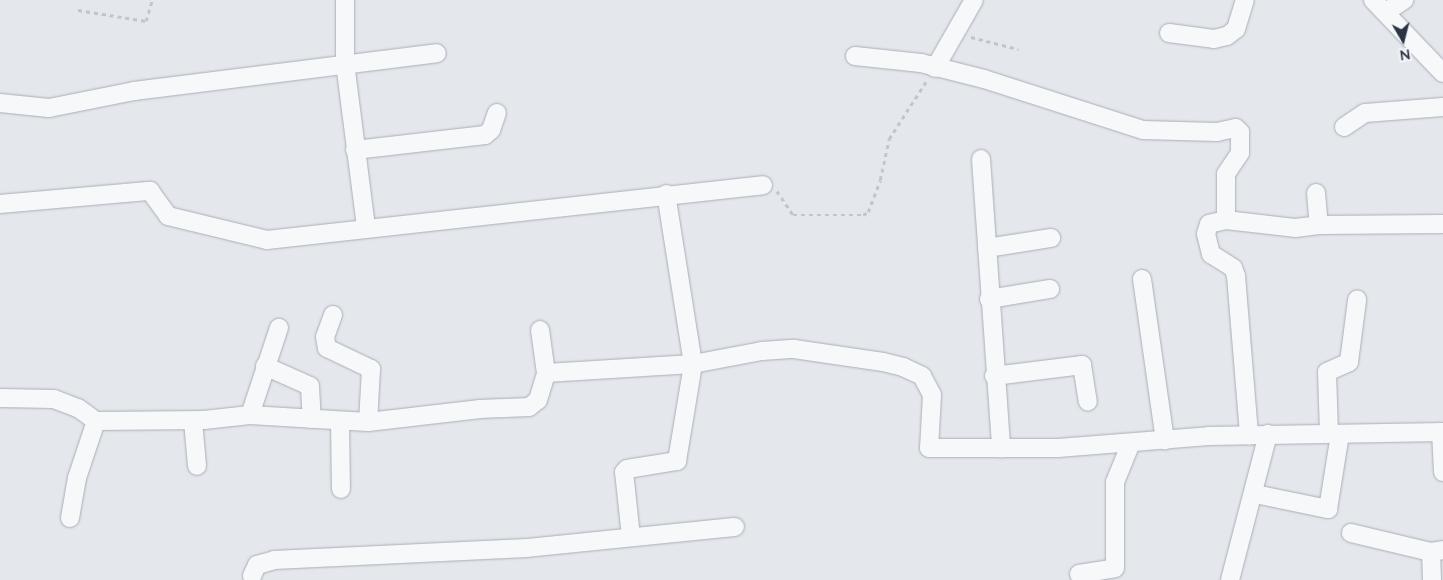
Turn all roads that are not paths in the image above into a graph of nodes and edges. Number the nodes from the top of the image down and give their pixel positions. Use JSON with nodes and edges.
{"nodes":[{"id":1,"x":345,"y":0,"type":"edge"},
{"id":2,"x":974,"y":0,"type":"edge"},
{"id":3,"x":1245,"y":0,"type":"edge"},
{"id":4,"x":1404,"y":0,"type":"edge"},
{"id":5,"x":1380,"y":6,"type":"edge"},
{"id":6,"x":1169,"y":33,"type":"dead end"},
{"id":7,"x":438,"y":52,"type":"dead end"},
{"id":8,"x":855,"y":56,"type":"dead end"},
{"id":9,"x":345,"y":63,"type":"junction"},
{"id":10,"x":935,"y":68,"type":"junction"},
{"id":11,"x":1443,"y":73,"type":"edge"},
{"id":12,"x":0,"y":103,"type":"edge"},
{"id":13,"x":1443,"y":107,"type":"edge"},
{"id":14,"x":497,"y":113,"type":"dead end"},
{"id":15,"x":1344,"y":127,"type":"dead end"},
{"id":16,"x":355,"y":150,"type":"junction"},
{"id":17,"x":981,"y":159,"type":"dead end"},
{"id":18,"x":764,"y":185,"type":"road end"},
{"id":19,"x":1316,"y":193,"type":"dead end"},
{"id":20,"x":666,"y":194,"type":"junction"},
{"id":21,"x":0,"y":204,"type":"edge"},
{"id":22,"x":1226,"y":220,"type":"junction"},
{"id":23,"x":1443,"y":224,"type":"edge"},
{"id":24,"x":1319,"y":225,"type":"junction"},
{"id":25,"x":366,"y":227,"type":"junction"},
{"id":26,"x":1051,"y":238,"type":"dead end"},
{"id":27,"x":987,"y":248,"type":"junction"},
{"id":28,"x":1142,"y":279,"type":"dead end"},
{"id":29,"x":1050,"y":289,"type":"dead end"},
{"id":30,"x":989,"y":300,"type":"junction"},
{"id":31,"x":1357,"y":300,"type":"dead end"},
{"id":32,"x":333,"y":315,"type":"dead end"},
{"id":33,"x":279,"y":328,"type":"dead end"},
{"id":34,"x":540,"y":330,"type":"dead end"},
{"id":35,"x":694,"y":364,"type":"junction"},
{"id":36,"x":265,"y":366,"type":"junction"},
{"id":37,"x":546,"y":373,"type":"junction"},
{"id":38,"x":994,"y":376,"type":"junction"},
{"id":39,"x":0,"y":398,"type":"edge"},
{"id":40,"x":1088,"y":402,"type":"dead end"},
{"id":41,"x":250,"y":415,"type":"junction"},
{"id":42,"x":312,"y":419,"type":"junction"},
{"id":43,"x":96,"y":421,"type":"junction"},
{"id":44,"x":193,"y":421,"type":"junction"},
{"id":45,"x":340,"y":421,"type":"junction"},
{"id":46,"x":368,"y":422,"type":"junction"},
{"id":47,"x":1442,"y":432,"type":"edge"},
{"id":48,"x":1334,"y":433,"type":"junction"},
{"id":49,"x":1268,"y":434,"type":"junction"},
{"id":50,"x":1250,"y":435,"type":"junction"},
{"id":51,"x":1165,"y":440,"type":"junction"},
{"id":52,"x":1131,"y":443,"type":"junction"},
{"id":53,"x":1001,"y":448,"type":"junction"},
{"id":54,"x":197,"y":466,"type":"dead end"},
{"id":55,"x":1443,"y":472,"type":"edge"},
{"id":56,"x":341,"y":490,"type":"dead end"},
{"id":57,"x":1255,"y":494,"type":"junction"},
{"id":58,"x":70,"y":518,"type":"dead end"},
{"id":59,"x":735,"y":527,"type":"dead end"},
{"id":60,"x":1351,"y":533,"type":"dead end"},
{"id":61,"x":631,"y":537,"type":"junction"},
{"id":62,"x":1437,"y":551,"type":"edge"},
{"id":63,"x":1079,"y":574,"type":"dead end"},
{"id":64,"x":252,"y":576,"type":"dead end"},
{"id":65,"x":1230,"y":580,"type":"edge"},
{"id":66,"x":1432,"y":580,"type":"edge"}],
"edges":[{"from":1,"to":9,"type":"street"},
{"from":2,"to":10,"type":"street"},
{"from":3,"to":6,"type":"street"},
{"from":4,"to":5,"type":"street"},
{"from":5,"to":11,"type":"street"},
{"from":7,"to":9,"type":"street"},
{"from":8,"to":10,"type":"street"},
{"from":9,"to":12,"type":"street"},
{"from":9,"to":16,"type":"street"},
{"from":10,"to":22,"type":"street"},
{"from":13,"to":15,"type":"street"},
{"from":14,"to":16,"type":"street"},
{"from":16,"to":25,"type":"street"},
{"from":17,"to":27,"type":"street"},
{"from":18,"to":20,"type":"street"},
{"from":19,"to":24,"type":"street"},
{"from":20,"to":25,"type":"street"},
{"from":20,"to":35,"type":"street"},
{"from":21,"to":25,"type":"street"},
{"from":22,"to":24,"type":"street"},
{"from":22,"to":50,"type":"street"},
{"from":23,"to":24,"type":"street"},
{"from":26,"to":27,"type":"street"},
{"from":27,"to":30,"type":"street"},
{"from":28,"to":51,"type":"street"},
{"from":29,"to":30,"type":"street"},
{"from":30,"to":38,"type":"street"},
{"from":31,"to":48,"type":"street"},
{"from":32,"to":46,"type":"street"},
{"from":33,"to":36,"type":"street"},
{"from":34,"to":37,"type":"street"},
{"from":35,"to":37,"type":"street"},
{"from":35,"to":53,"type":"street"},
{"from":35,"to":61,"type":"street"},
{"from":36,"to":41,"type":"street"},
{"from":36,"to":42,"type":"street"},
{"from":37,"to":46,"type":"street"},
{"from":38,"to":40,"type":"street"},
{"from":38,"to":53,"type":"street"},
{"from":39,"to":43,"type":"street"},
{"from":41,"to":42,"type":"street"},
{"from":41,"to":44,"type":"street"},
{"from":42,"to":45,"type":"street"},
{"from":43,"to":44,"type":"street"},
{"from":43,"to":58,"type":"street"},
{"from":44,"to":54,"type":"street"},
{"from":45,"to":46,"type":"street"},
{"from":45,"to":56,"type":"street"},
{"from":47,"to":48,"type":"street"},
{"from":47,"to":55,"type":"street"},
{"from":48,"to":49,"type":"street"},
{"from":48,"to":57,"type":"street"},
{"from":49,"to":50,"type":"street"},
{"from":49,"to":57,"type":"street"},
{"from":50,"to":51,"type":"street"},
{"from":51,"to":52,"type":"street"},
{"from":52,"to":53,"type":"street"},
{"from":52,"to":63,"type":"street"},
{"from":57,"to":65,"type":"street"},
{"from":59,"to":61,"type":"street"},
{"from":60,"to":62,"type":"street"},
{"from":61,"to":64,"type":"street"},
{"from":62,"to":66,"type":"street"}]}
